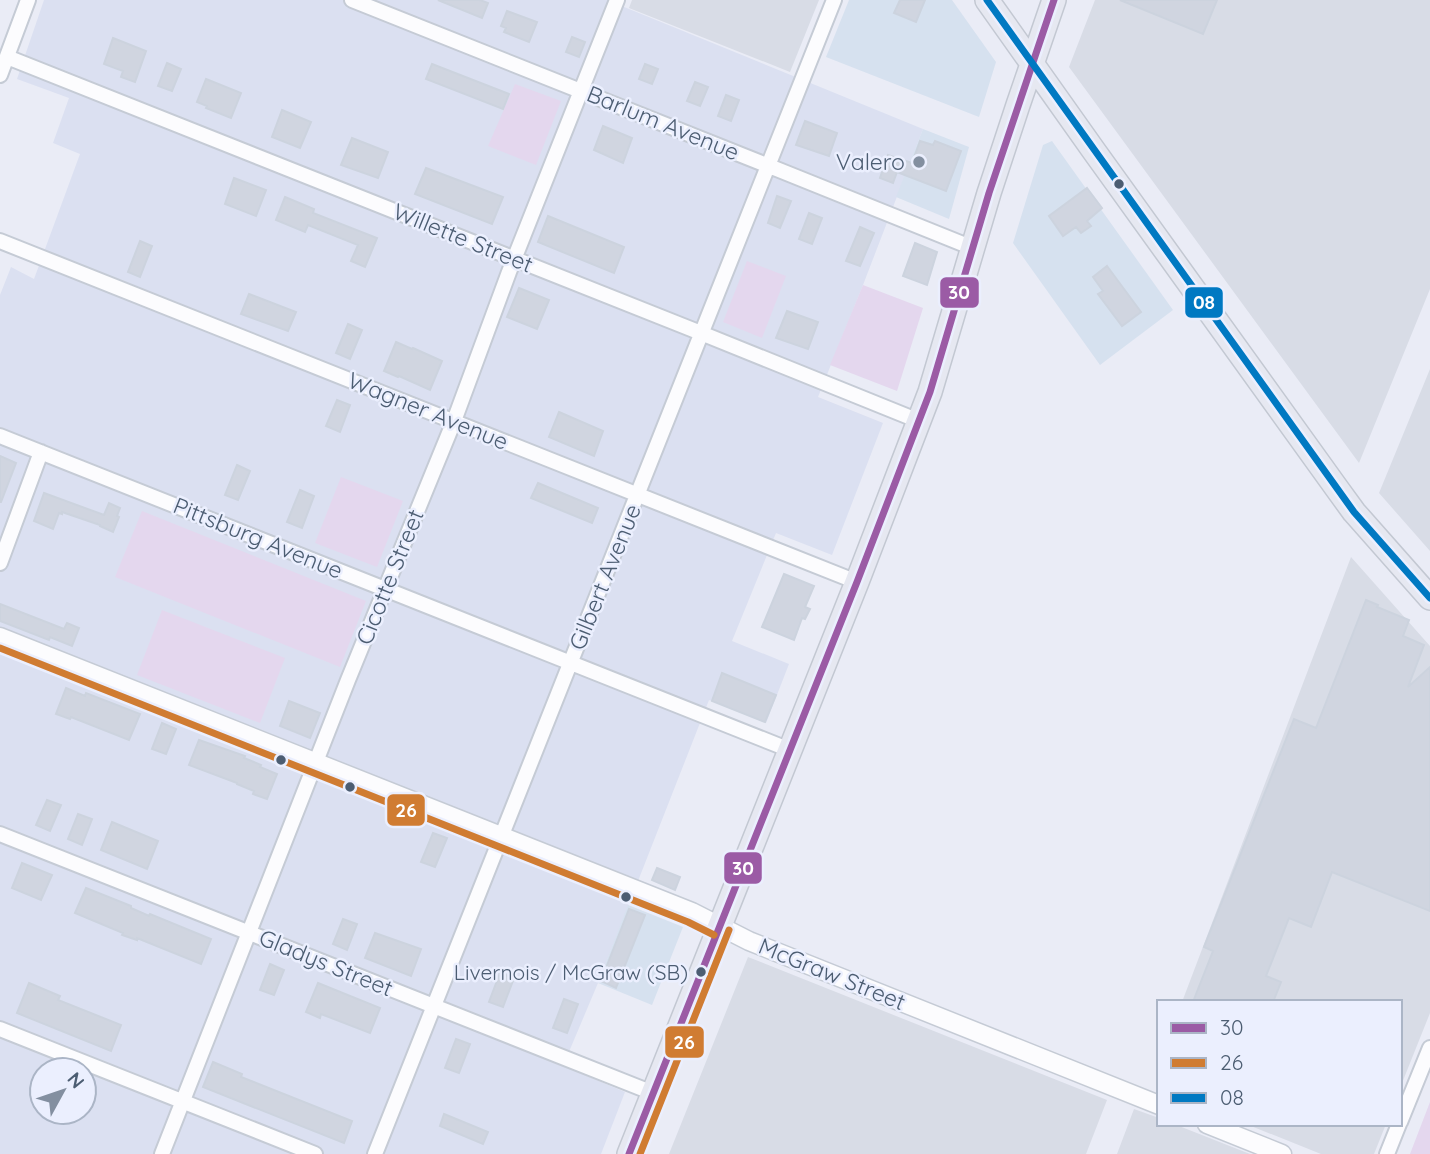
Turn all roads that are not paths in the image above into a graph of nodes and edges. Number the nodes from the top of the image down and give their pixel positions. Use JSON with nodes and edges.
{"nodes":[{"id":1,"x":28,"y":0,"type":"edge"},
{"id":2,"x":352,"y":0,"type":"edge"},
{"id":3,"x":617,"y":0,"type":"edge"},
{"id":4,"x":834,"y":0,"type":"edge"},
{"id":5,"x":987,"y":0,"type":"edge"},
{"id":6,"x":1054,"y":0,"type":"edge"},
{"id":7,"x":7,"y":57,"type":"junction"},
{"id":8,"x":1032,"y":63,"type":"junction"},
{"id":9,"x":0,"y":75,"type":"edge"},
{"id":10,"x":581,"y":90,"type":"junction"},
{"id":11,"x":768,"y":165,"type":"junction"},
{"id":12,"x":0,"y":241,"type":"edge"},
{"id":13,"x":972,"y":248,"type":"junction"},
{"id":14,"x":514,"y":259,"type":"junction"},
{"id":15,"x":702,"y":333,"type":"junction"},
{"id":16,"x":454,"y":421,"type":"junction"},
{"id":17,"x":919,"y":421,"type":"junction"},
{"id":18,"x":0,"y":436,"type":"edge"},
{"id":19,"x":41,"y":452,"type":"junction"},
{"id":20,"x":638,"y":495,"type":"junction"},
{"id":21,"x":0,"y":563,"type":"edge"},
{"id":22,"x":857,"y":582,"type":"junction"},
{"id":23,"x":386,"y":589,"type":"junction"},
{"id":24,"x":1430,"y":598,"type":"edge"},
{"id":25,"x":0,"y":637,"type":"edge"},
{"id":26,"x":570,"y":663,"type":"junction"},
{"id":27,"x":789,"y":750,"type":"junction"},
{"id":28,"x":316,"y":763,"type":"junction"},
{"id":29,"x":0,"y":834,"type":"edge"},
{"id":30,"x":501,"y":836,"type":"junction"},
{"id":31,"x":719,"y":926,"type":"junction"},
{"id":32,"x":249,"y":932,"type":"junction"},
{"id":33,"x":435,"y":1006,"type":"junction"},
{"id":34,"x":0,"y":1029,"type":"edge"},
{"id":35,"x":1430,"y":1048,"type":"edge"},
{"id":36,"x":653,"y":1093,"type":"junction"},
{"id":37,"x":183,"y":1102,"type":"junction"},
{"id":38,"x":1157,"y":1104,"type":"edge"},
{"id":39,"x":1402,"y":1118,"type":"edge"},
{"id":40,"x":1213,"y":1126,"type":"edge"},
{"id":41,"x":1399,"y":1126,"type":"edge"},
{"id":42,"x":162,"y":1154,"type":"edge"},
{"id":43,"x":315,"y":1154,"type":"edge"},
{"id":44,"x":375,"y":1154,"type":"edge"},
{"id":45,"x":629,"y":1154,"type":"edge"},
{"id":46,"x":1282,"y":1154,"type":"edge"},
{"id":47,"x":1387,"y":1154,"type":"edge"}],
"edges":[{"from":1,"to":7,"type":"street"},
{"from":2,"to":10,"type":"street","name":"Barlum Avenue"},
{"from":3,"to":10,"type":"street","name":"Cicotte Street"},
{"from":4,"to":11,"type":"street","name":"Gilbert Avenue"},
{"from":5,"to":8,"type":"main road"},
{"from":6,"to":8,"type":"main road"},
{"from":7,"to":9,"type":"street"},
{"from":7,"to":14,"type":"street","name":"Willette Street"},
{"from":8,"to":13,"type":"main road"},
{"from":8,"to":24,"type":"main road"},
{"from":10,"to":11,"type":"street","name":"Barlum Avenue"},
{"from":10,"to":14,"type":"street","name":"Cicotte Street"},
{"from":11,"to":13,"type":"street","name":"Barlum Avenue"},
{"from":11,"to":15,"type":"street","name":"Gilbert Avenue"},
{"from":12,"to":16,"type":"street","name":"Wagner Avenue"},
{"from":13,"to":17,"type":"main road"},
{"from":14,"to":15,"type":"street","name":"Willette Street"},
{"from":14,"to":16,"type":"street","name":"Cicotte Street"},
{"from":15,"to":17,"type":"street","name":"Willette Street"},
{"from":15,"to":20,"type":"street","name":"Gilbert Avenue"},
{"from":16,"to":20,"type":"street","name":"Wagner Avenue"},
{"from":16,"to":23,"type":"street","name":"Cicotte Street"},
{"from":17,"to":22,"type":"main road"},
{"from":18,"to":19,"type":"street","name":"Pittsburg Avenue"},
{"from":19,"to":21,"type":"street"},
{"from":19,"to":23,"type":"street","name":"Pittsburg Avenue"},
{"from":20,"to":22,"type":"street","name":"Wagner Avenue"},
{"from":20,"to":26,"type":"street","name":"Gilbert Avenue"},
{"from":22,"to":27,"type":"main road"},
{"from":23,"to":26,"type":"street","name":"Pittsburg Avenue"},
{"from":23,"to":28,"type":"street","name":"Cicotte Street"},
{"from":25,"to":28,"type":"street","name":"McGraw Street"},
{"from":26,"to":27,"type":"street","name":"Pittsburg Avenue"},
{"from":26,"to":30,"type":"street","name":"Gilbert Avenue"},
{"from":27,"to":31,"type":"main road"},
{"from":28,"to":30,"type":"street","name":"McGraw Street"},
{"from":28,"to":32,"type":"street","name":"Cicotte Street"},
{"from":29,"to":32,"type":"street","name":"Gladys Street"},
{"from":30,"to":31,"type":"street","name":"McGraw Street"},
{"from":30,"to":33,"type":"street","name":"Gilbert Avenue"},
{"from":31,"to":36,"type":"main road"},
{"from":31,"to":38,"type":"street","name":"McGraw Street"},
{"from":32,"to":33,"type":"street","name":"Gladys Street"},
{"from":32,"to":37,"type":"street","name":"Cicotte Street"},
{"from":33,"to":36,"type":"street","name":"Gladys Street"},
{"from":33,"to":44,"type":"street","name":"Gilbert Avenue"},
{"from":34,"to":37,"type":"street"},
{"from":35,"to":39,"type":"street"},
{"from":36,"to":45,"type":"main road"},
{"from":37,"to":42,"type":"street","name":"Cicotte Street"},
{"from":37,"to":43,"type":"street"},
{"from":40,"to":46,"type":"street"},
{"from":41,"to":47,"type":"street"}]}
